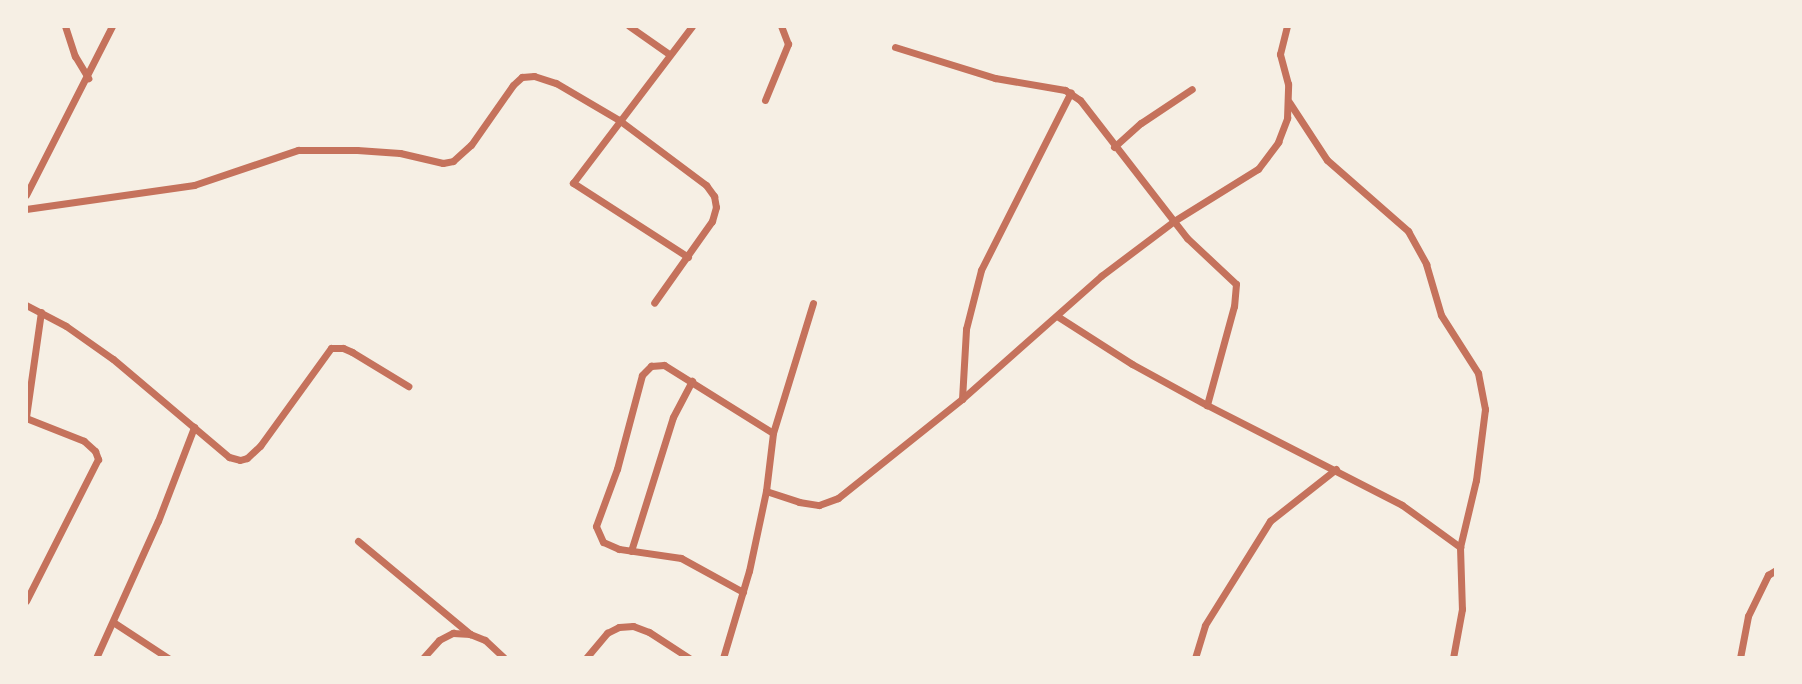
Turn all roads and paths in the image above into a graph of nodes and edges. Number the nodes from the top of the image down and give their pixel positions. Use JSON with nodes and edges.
{"nodes":[{"id":1,"x":65,"y":26,"type":"edge"},
{"id":2,"x":112,"y":26,"type":"edge"},
{"id":3,"x":629,"y":26,"type":"edge"},
{"id":4,"x":692,"y":26,"type":"edge"},
{"id":5,"x":782,"y":26,"type":"edge"},
{"id":6,"x":1287,"y":26,"type":"edge"},
{"id":7,"x":895,"y":47,"type":"dead end"},
{"id":8,"x":669,"y":54,"type":"junction"},
{"id":9,"x":88,"y":78,"type":"junction"},
{"id":10,"x":1192,"y":89,"type":"dead end"},
{"id":11,"x":1071,"y":92,"type":"junction"},
{"id":12,"x":765,"y":100,"type":"dead end"},
{"id":13,"x":1289,"y":102,"type":"junction"},
{"id":14,"x":619,"y":120,"type":"junction"},
{"id":15,"x":1114,"y":147,"type":"junction"},
{"id":16,"x":26,"y":195,"type":"edge"},
{"id":17,"x":26,"y":209,"type":"edge"},
{"id":18,"x":1174,"y":221,"type":"junction"},
{"id":19,"x":688,"y":257,"type":"junction"},
{"id":20,"x":654,"y":303,"type":"dead end"},
{"id":21,"x":813,"y":303,"type":"dead end"},
{"id":22,"x":26,"y":305,"type":"edge"},
{"id":23,"x":41,"y":312,"type":"junction"},
{"id":24,"x":1057,"y":316,"type":"junction"},
{"id":25,"x":692,"y":381,"type":"junction"},
{"id":26,"x":408,"y":386,"type":"dead end"},
{"id":27,"x":962,"y":399,"type":"junction"},
{"id":28,"x":1207,"y":405,"type":"junction"},
{"id":29,"x":26,"y":417,"type":"edge"},
{"id":30,"x":194,"y":427,"type":"junction"},
{"id":31,"x":773,"y":433,"type":"junction"},
{"id":32,"x":1336,"y":469,"type":"junction"},
{"id":33,"x":766,"y":491,"type":"junction"},
{"id":34,"x":358,"y":541,"type":"dead end"},
{"id":35,"x":1460,"y":547,"type":"junction"},
{"id":36,"x":631,"y":551,"type":"junction"},
{"id":37,"x":1776,"y":570,"type":"edge"},
{"id":38,"x":743,"y":592,"type":"junction"},
{"id":39,"x":26,"y":601,"type":"edge"},
{"id":40,"x":114,"y":622,"type":"junction"},
{"id":41,"x":470,"y":634,"type":"junction"},
{"id":42,"x":96,"y":658,"type":"edge"},
{"id":43,"x":167,"y":658,"type":"edge"},
{"id":44,"x":423,"y":658,"type":"edge"},
{"id":45,"x":504,"y":658,"type":"edge"},
{"id":46,"x":586,"y":658,"type":"edge"},
{"id":47,"x":689,"y":658,"type":"edge"},
{"id":48,"x":723,"y":658,"type":"edge"},
{"id":49,"x":1195,"y":658,"type":"edge"},
{"id":50,"x":1453,"y":658,"type":"edge"},
{"id":51,"x":1740,"y":658,"type":"edge"}],
"edges":[{"from":1,"to":9,"type":"street"},
{"from":2,"to":9,"type":"street"},
{"from":3,"to":8,"type":"street"},
{"from":4,"to":8,"type":"street"},
{"from":5,"to":12,"type":"street"},
{"from":6,"to":13,"type":"street"},
{"from":7,"to":11,"type":"street"},
{"from":8,"to":14,"type":"street"},
{"from":9,"to":16,"type":"street"},
{"from":10,"to":15,"type":"street"},
{"from":11,"to":15,"type":"street"},
{"from":11,"to":27,"type":"street"},
{"from":13,"to":18,"type":"street"},
{"from":13,"to":35,"type":"street"},
{"from":14,"to":17,"type":"street"},
{"from":14,"to":19,"type":"street"},
{"from":14,"to":19,"type":"street"},
{"from":15,"to":18,"type":"street"},
{"from":18,"to":24,"type":"street"},
{"from":18,"to":28,"type":"street"},
{"from":19,"to":20,"type":"street"},
{"from":21,"to":31,"type":"street"},
{"from":22,"to":23,"type":"street"},
{"from":23,"to":29,"type":"street"},
{"from":23,"to":30,"type":"street"},
{"from":24,"to":27,"type":"street"},
{"from":24,"to":28,"type":"street"},
{"from":25,"to":31,"type":"street"},
{"from":25,"to":36,"type":"street"},
{"from":25,"to":36,"type":"street"},
{"from":26,"to":30,"type":"street"},
{"from":27,"to":33,"type":"street"},
{"from":28,"to":32,"type":"street"},
{"from":29,"to":39,"type":"street"},
{"from":30,"to":40,"type":"street"},
{"from":31,"to":33,"type":"street"},
{"from":32,"to":35,"type":"street"},
{"from":32,"to":49,"type":"street"},
{"from":33,"to":38,"type":"street"},
{"from":34,"to":41,"type":"street"},
{"from":35,"to":50,"type":"street"},
{"from":36,"to":38,"type":"street"},
{"from":37,"to":51,"type":"street"},
{"from":38,"to":48,"type":"street"},
{"from":40,"to":42,"type":"street"},
{"from":40,"to":43,"type":"street"},
{"from":41,"to":44,"type":"street"},
{"from":41,"to":45,"type":"street"},
{"from":46,"to":47,"type":"street"}]}
